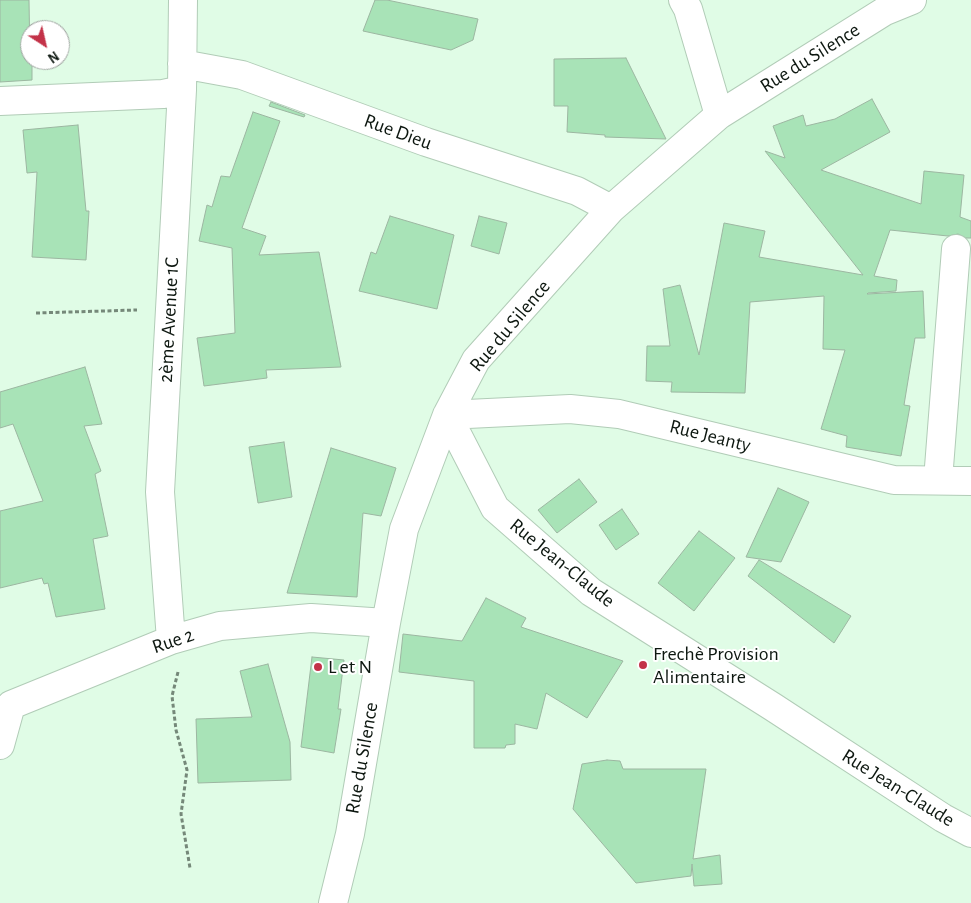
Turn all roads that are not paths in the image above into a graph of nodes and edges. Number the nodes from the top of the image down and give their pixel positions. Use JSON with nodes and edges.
{"nodes":[{"id":1,"x":183,"y":0,"type":"edge"},
{"id":2,"x":683,"y":0,"type":"edge"},
{"id":3,"x":912,"y":0,"type":"edge"},
{"id":4,"x":182,"y":77,"type":"junction"},
{"id":5,"x":0,"y":101,"type":"edge"},
{"id":6,"x":719,"y":115,"type":"junction"},
{"id":7,"x":611,"y":209,"type":"junction"},
{"id":8,"x":956,"y":249,"type":"dead end"},
{"id":9,"x":447,"y":415,"type":"junction"},
{"id":10,"x":938,"y":480,"type":"junction"},
{"id":11,"x":971,"y":481,"type":"edge"},
{"id":12,"x":386,"y":623,"type":"junction"},
{"id":13,"x":171,"y":640,"type":"junction"},
{"id":14,"x":0,"y":745,"type":"edge"},
{"id":15,"x":971,"y":833,"type":"edge"},
{"id":16,"x":333,"y":903,"type":"edge"}],
"edges":[{"from":1,"to":4,"type":"street","name":"2ème Avenue 1C"},
{"from":2,"to":6,"type":"street"},
{"from":3,"to":6,"type":"street","name":"Rue du Silence"},
{"from":4,"to":5,"type":"street","name":"Rue Dieu"},
{"from":4,"to":7,"type":"street","name":"Rue Dieu"},
{"from":4,"to":13,"type":"street","name":"2ème Avenue 1C"},
{"from":6,"to":7,"type":"street","name":"Rue du Silence"},
{"from":7,"to":9,"type":"street","name":"Rue du Silence"},
{"from":8,"to":10,"type":"street"},
{"from":9,"to":10,"type":"street","name":"Rue Jeanty"},
{"from":9,"to":12,"type":"street","name":"Rue du Silence"},
{"from":9,"to":15,"type":"street","name":"Rue Jean-Claude"},
{"from":10,"to":11,"type":"street","name":"Rue Jeanty"},
{"from":12,"to":13,"type":"street","name":"Rue 2"},
{"from":12,"to":16,"type":"street","name":"Rue du Silence"},
{"from":13,"to":14,"type":"street","name":"Rue 2"}]}
